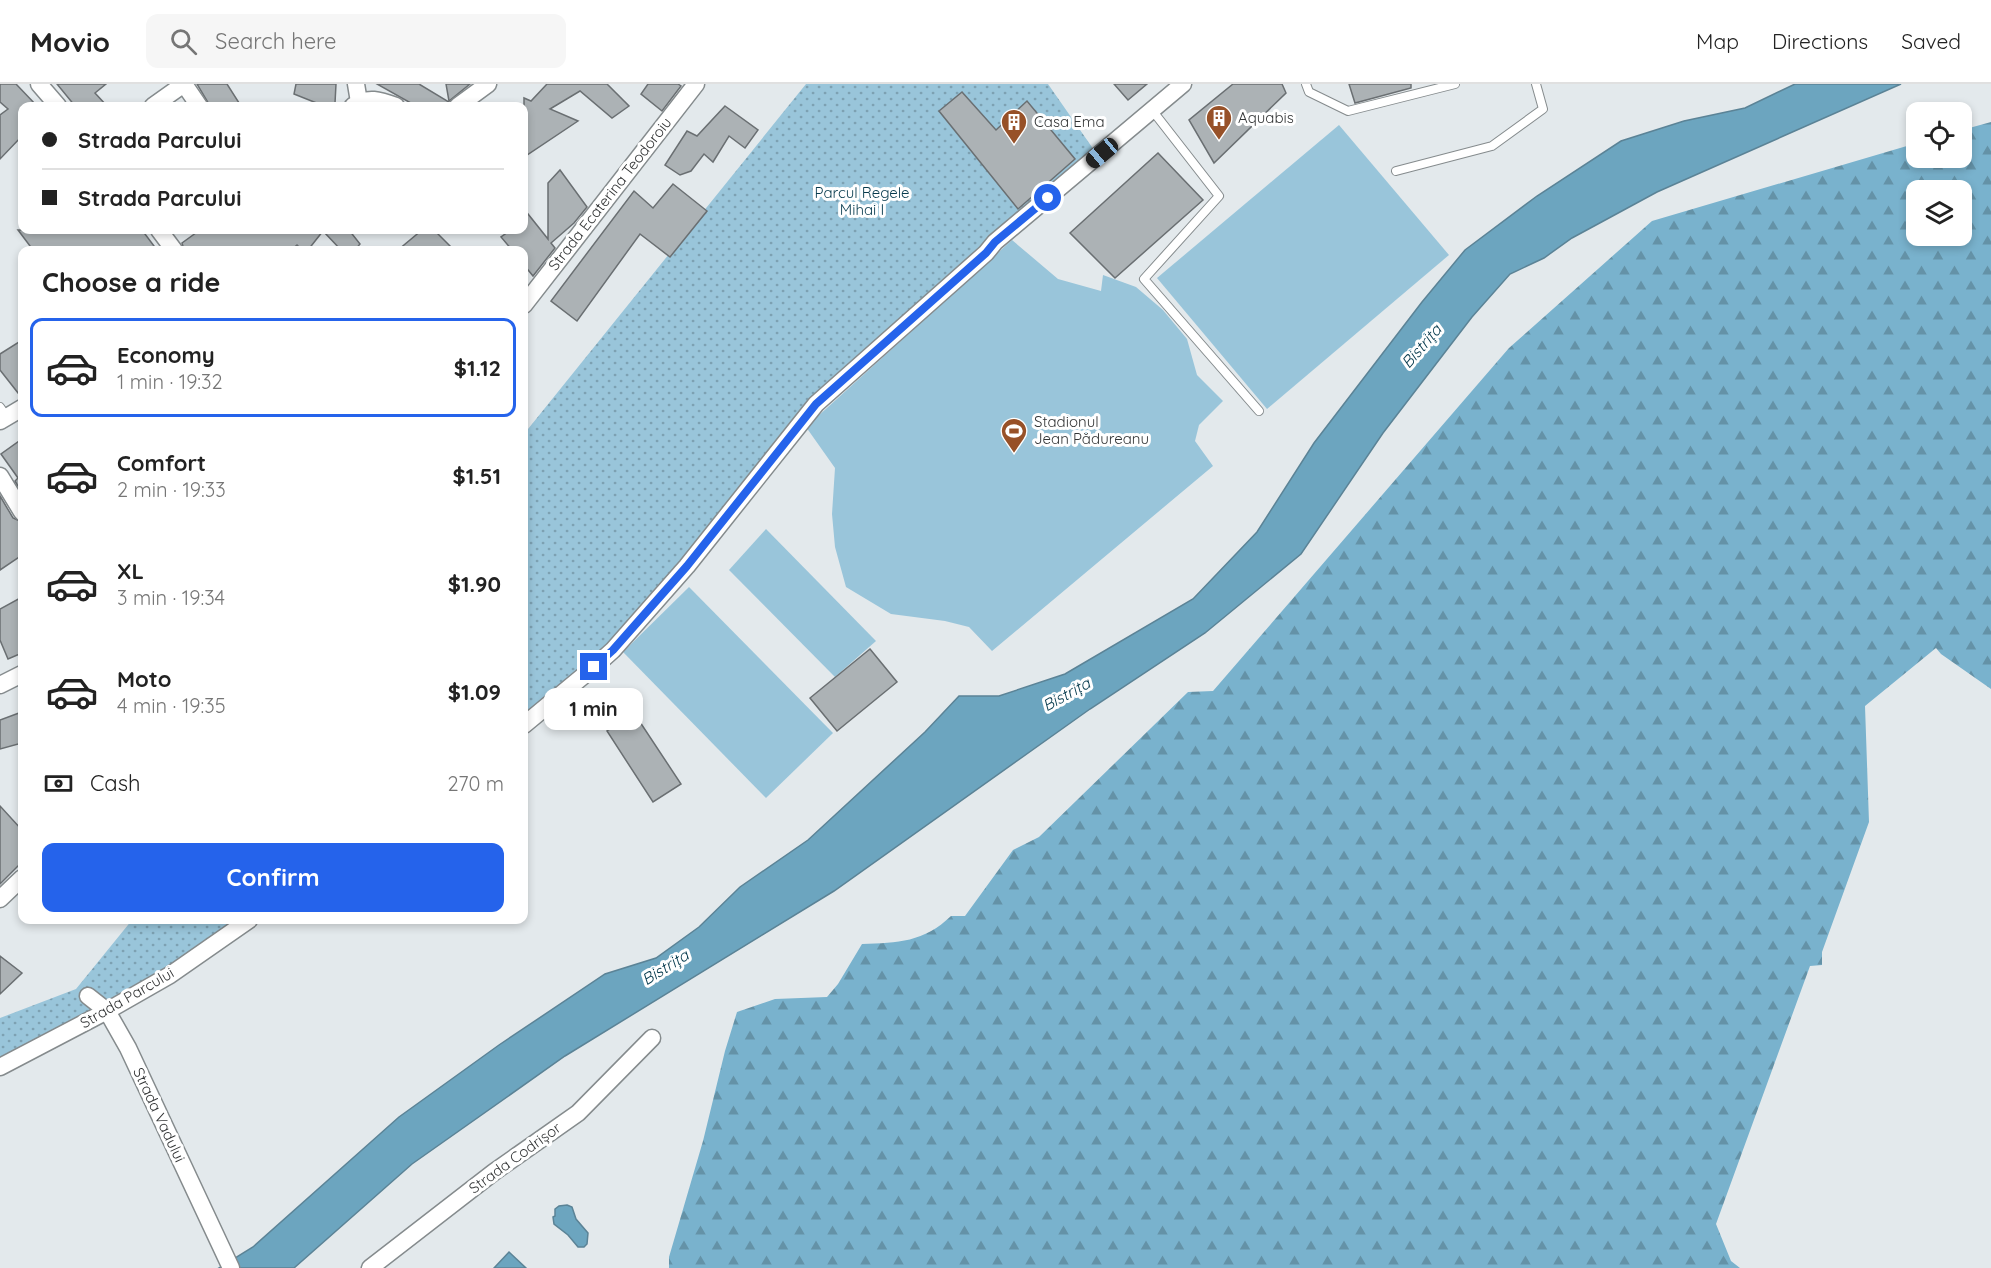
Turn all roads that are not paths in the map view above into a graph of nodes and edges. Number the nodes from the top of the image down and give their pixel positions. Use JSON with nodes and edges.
{"nodes":[{"id":1,"x":39,"y":84,"type":"edge"},
{"id":2,"x":356,"y":84,"type":"edge"},
{"id":3,"x":488,"y":84,"type":"edge"},
{"id":4,"x":696,"y":84,"type":"edge"},
{"id":5,"x":1183,"y":84,"type":"edge"},
{"id":6,"x":1306,"y":84,"type":"edge"},
{"id":7,"x":1455,"y":84,"type":"edge"},
{"id":8,"x":1536,"y":84,"type":"edge"},
{"id":9,"x":55,"y":102,"type":"edge"},
{"id":10,"x":159,"y":102,"type":"edge"},
{"id":11,"x":195,"y":102,"type":"edge"},
{"id":12,"x":356,"y":102,"type":"edge"},
{"id":13,"x":362,"y":102,"type":"edge"},
{"id":14,"x":387,"y":102,"type":"edge"},
{"id":15,"x":463,"y":102,"type":"edge"},
{"id":16,"x":1152,"y":110,"type":"junction"},
{"id":17,"x":1396,"y":171,"type":"dead end"},
{"id":18,"x":528,"y":299,"type":"edge"},
{"id":19,"x":18,"y":409,"type":"edge"},
{"id":20,"x":1259,"y":411,"type":"dead end"},
{"id":21,"x":2,"y":415,"type":"edge"},
{"id":22,"x":0,"y":476,"type":"edge"},
{"id":23,"x":18,"y":505,"type":"edge"},
{"id":24,"x":18,"y":676,"type":"edge"},
{"id":25,"x":0,"y":685,"type":"edge"},
{"id":26,"x":528,"y":722,"type":"edge"},
{"id":27,"x":18,"y":882,"type":"edge"},
{"id":28,"x":0,"y":899,"type":"edge"},
{"id":29,"x":243,"y":924,"type":"edge"},
{"id":30,"x":88,"y":996,"type":"dead end"},
{"id":31,"x":107,"y":1011,"type":"junction"},
{"id":32,"x":652,"y":1038,"type":"dead end"},
{"id":33,"x":0,"y":1067,"type":"edge"},
{"id":34,"x":231,"y":1268,"type":"edge"},
{"id":35,"x":369,"y":1268,"type":"edge"}],
"edges":[{"from":1,"to":9,"type":"street"},
{"from":2,"to":12,"type":"street"},
{"from":3,"to":15,"type":"street"},
{"from":4,"to":18,"type":"street","name":"Strada Ecaterina Teodoroiu"},
{"from":5,"to":16,"type":"street"},
{"from":6,"to":7,"type":"lane"},
{"from":8,"to":17,"type":"lane"},
{"from":10,"to":11,"type":"street"},
{"from":13,"to":14,"type":"street"},
{"from":16,"to":20,"type":"lane"},
{"from":16,"to":26,"type":"street"},
{"from":19,"to":21,"type":"street"},
{"from":22,"to":23,"type":"street"},
{"from":24,"to":25,"type":"street"},
{"from":27,"to":28,"type":"street"},
{"from":29,"to":31,"type":"street","name":"Strada Parcului"},
{"from":30,"to":31,"type":"street","name":"Strada Vadului"},
{"from":31,"to":33,"type":"street","name":"Strada Parcului"},
{"from":31,"to":34,"type":"street","name":"Strada Vadului"},
{"from":32,"to":35,"type":"street","name":"Strada Codrișor"}]}
